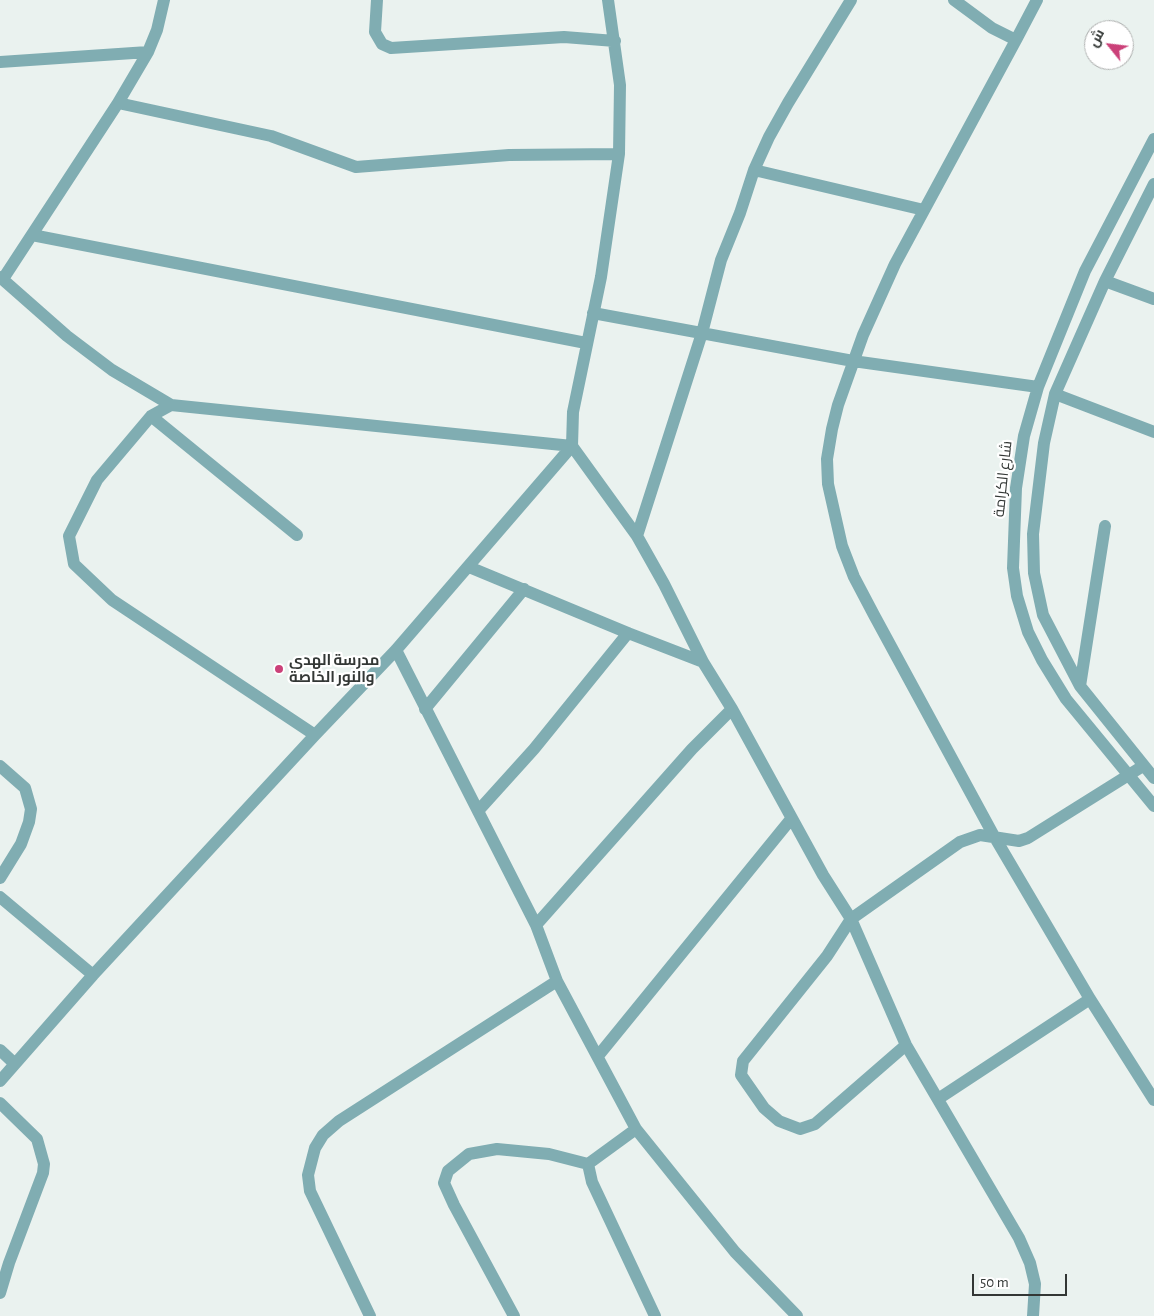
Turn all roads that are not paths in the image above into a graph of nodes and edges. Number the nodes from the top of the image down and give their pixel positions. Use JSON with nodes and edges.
{"nodes":[{"id":1,"x":164,"y":0,"type":"edge"},
{"id":2,"x":378,"y":0,"type":"edge"},
{"id":3,"x":608,"y":0,"type":"edge"},
{"id":4,"x":851,"y":0,"type":"edge"},
{"id":5,"x":954,"y":0,"type":"edge"},
{"id":6,"x":1037,"y":0,"type":"edge"},
{"id":7,"x":1016,"y":40,"type":"junction"},
{"id":8,"x":615,"y":41,"type":"junction"},
{"id":9,"x":148,"y":52,"type":"junction"},
{"id":10,"x":0,"y":62,"type":"edge"},
{"id":11,"x":118,"y":104,"type":"junction"},
{"id":12,"x":1154,"y":139,"type":"edge"},
{"id":13,"x":619,"y":154,"type":"junction"},
{"id":14,"x":754,"y":170,"type":"junction"},
{"id":15,"x":1154,"y":184,"type":"edge"},
{"id":16,"x":924,"y":210,"type":"junction"},
{"id":17,"x":32,"y":235,"type":"junction"},
{"id":18,"x":1,"y":278,"type":"edge"},
{"id":19,"x":1105,"y":281,"type":"junction"},
{"id":20,"x":1154,"y":299,"type":"edge"},
{"id":21,"x":594,"y":313,"type":"junction"},
{"id":22,"x":702,"y":333,"type":"junction"},
{"id":23,"x":586,"y":343,"type":"junction"},
{"id":24,"x":853,"y":361,"type":"junction"},
{"id":25,"x":1038,"y":387,"type":"junction"},
{"id":26,"x":1055,"y":394,"type":"junction"},
{"id":27,"x":171,"y":405,"type":"junction"},
{"id":28,"x":151,"y":416,"type":"junction"},
{"id":29,"x":1154,"y":432,"type":"edge"},
{"id":30,"x":572,"y":446,"type":"junction"},
{"id":31,"x":1105,"y":526,"type":"dead end"},
{"id":32,"x":297,"y":535,"type":"dead end"},
{"id":33,"x":637,"y":536,"type":"junction"},
{"id":34,"x":469,"y":567,"type":"junction"},
{"id":35,"x":524,"y":589,"type":"junction"},
{"id":36,"x":628,"y":634,"type":"junction"},
{"id":37,"x":396,"y":650,"type":"junction"},
{"id":38,"x":703,"y":662,"type":"junction"},
{"id":39,"x":1080,"y":686,"type":"junction"},
{"id":40,"x":425,"y":709,"type":"junction"},
{"id":41,"x":732,"y":709,"type":"junction"},
{"id":42,"x":315,"y":734,"type":"junction"},
{"id":43,"x":0,"y":766,"type":"edge"},
{"id":44,"x":1143,"y":766,"type":"junction"},
{"id":45,"x":1129,"y":776,"type":"junction"},
{"id":46,"x":1154,"y":778,"type":"edge"},
{"id":47,"x":1154,"y":806,"type":"edge"},
{"id":48,"x":478,"y":811,"type":"junction"},
{"id":49,"x":791,"y":819,"type":"junction"},
{"id":50,"x":994,"y":836,"type":"junction"},
{"id":51,"x":0,"y":878,"type":"edge"},
{"id":52,"x":0,"y":897,"type":"edge"},
{"id":53,"x":851,"y":919,"type":"junction"},
{"id":54,"x":536,"y":925,"type":"junction"},
{"id":55,"x":93,"y":975,"type":"junction"},
{"id":56,"x":557,"y":981,"type":"junction"},
{"id":57,"x":1090,"y":999,"type":"junction"},
{"id":58,"x":906,"y":1046,"type":"junction"},
{"id":59,"x":0,"y":1050,"type":"edge"},
{"id":60,"x":598,"y":1056,"type":"junction"},
{"id":61,"x":15,"y":1064,"type":"junction"},
{"id":62,"x":0,"y":1081,"type":"edge"},
{"id":63,"x":938,"y":1099,"type":"junction"},
{"id":64,"x":1154,"y":1100,"type":"edge"},
{"id":65,"x":0,"y":1103,"type":"edge"},
{"id":66,"x":636,"y":1130,"type":"junction"},
{"id":67,"x":588,"y":1164,"type":"junction"},
{"id":68,"x":0,"y":1292,"type":"edge"},
{"id":69,"x":512,"y":1315,"type":"edge"},
{"id":70,"x":370,"y":1316,"type":"edge"},
{"id":71,"x":655,"y":1316,"type":"edge"},
{"id":72,"x":797,"y":1316,"type":"edge"},
{"id":73,"x":1033,"y":1316,"type":"edge"}],
"edges":[{"from":1,"to":9,"type":"street"},
{"from":2,"to":8,"type":"street"},
{"from":3,"to":8,"type":"street"},
{"from":4,"to":14,"type":"street"},
{"from":5,"to":7,"type":"street"},
{"from":6,"to":7,"type":"street"},
{"from":7,"to":16,"type":"street"},
{"from":8,"to":13,"type":"street"},
{"from":9,"to":10,"type":"street"},
{"from":9,"to":11,"type":"street"},
{"from":11,"to":13,"type":"street"},
{"from":11,"to":17,"type":"street"},
{"from":12,"to":25,"type":"street","name":"شارع الكرامة"},
{"from":13,"to":21,"type":"street"},
{"from":14,"to":16,"type":"street"},
{"from":14,"to":22,"type":"street"},
{"from":15,"to":19,"type":"street"},
{"from":16,"to":24,"type":"street"},
{"from":17,"to":18,"type":"street"},
{"from":17,"to":23,"type":"street"},
{"from":18,"to":27,"type":"street"},
{"from":19,"to":20,"type":"street"},
{"from":19,"to":26,"type":"street"},
{"from":21,"to":22,"type":"street"},
{"from":21,"to":23,"type":"street"},
{"from":22,"to":24,"type":"street"},
{"from":22,"to":33,"type":"street"},
{"from":23,"to":30,"type":"street"},
{"from":24,"to":25,"type":"street"},
{"from":24,"to":50,"type":"street"},
{"from":25,"to":45,"type":"street","name":"شارع الكرامة"},
{"from":26,"to":29,"type":"street"},
{"from":26,"to":39,"type":"street"},
{"from":27,"to":28,"type":"street"},
{"from":27,"to":30,"type":"street"},
{"from":28,"to":32,"type":"street"},
{"from":28,"to":42,"type":"street"},
{"from":30,"to":33,"type":"street"},
{"from":30,"to":34,"type":"street"},
{"from":31,"to":39,"type":"street"},
{"from":33,"to":38,"type":"street"},
{"from":34,"to":35,"type":"street"},
{"from":34,"to":37,"type":"street"},
{"from":35,"to":36,"type":"street"},
{"from":35,"to":40,"type":"street"},
{"from":36,"to":38,"type":"street"},
{"from":36,"to":48,"type":"street"},
{"from":37,"to":40,"type":"street"},
{"from":37,"to":42,"type":"street"},
{"from":38,"to":41,"type":"street"},
{"from":39,"to":44,"type":"street"},
{"from":40,"to":48,"type":"street"},
{"from":41,"to":49,"type":"street"},
{"from":41,"to":54,"type":"street"},
{"from":42,"to":55,"type":"street"},
{"from":43,"to":51,"type":"street"},
{"from":44,"to":45,"type":"street"},
{"from":44,"to":46,"type":"street"},
{"from":45,"to":47,"type":"street","name":"شارع الكرامة"},
{"from":45,"to":50,"type":"street"},
{"from":48,"to":54,"type":"street"},
{"from":49,"to":53,"type":"street"},
{"from":49,"to":60,"type":"street"},
{"from":50,"to":53,"type":"street"},
{"from":50,"to":57,"type":"street"},
{"from":52,"to":55,"type":"street"},
{"from":53,"to":58,"type":"street"},
{"from":53,"to":58,"type":"street"},
{"from":54,"to":56,"type":"street"},
{"from":55,"to":61,"type":"street"},
{"from":56,"to":60,"type":"street"},
{"from":56,"to":70,"type":"street"},
{"from":57,"to":63,"type":"street"},
{"from":57,"to":64,"type":"street"},
{"from":58,"to":63,"type":"street"},
{"from":59,"to":61,"type":"street"},
{"from":60,"to":66,"type":"street"},
{"from":61,"to":62,"type":"street"},
{"from":63,"to":73,"type":"street"},
{"from":65,"to":68,"type":"street"},
{"from":66,"to":67,"type":"street"},
{"from":66,"to":72,"type":"street"},
{"from":67,"to":69,"type":"street"},
{"from":67,"to":71,"type":"street"}]}
